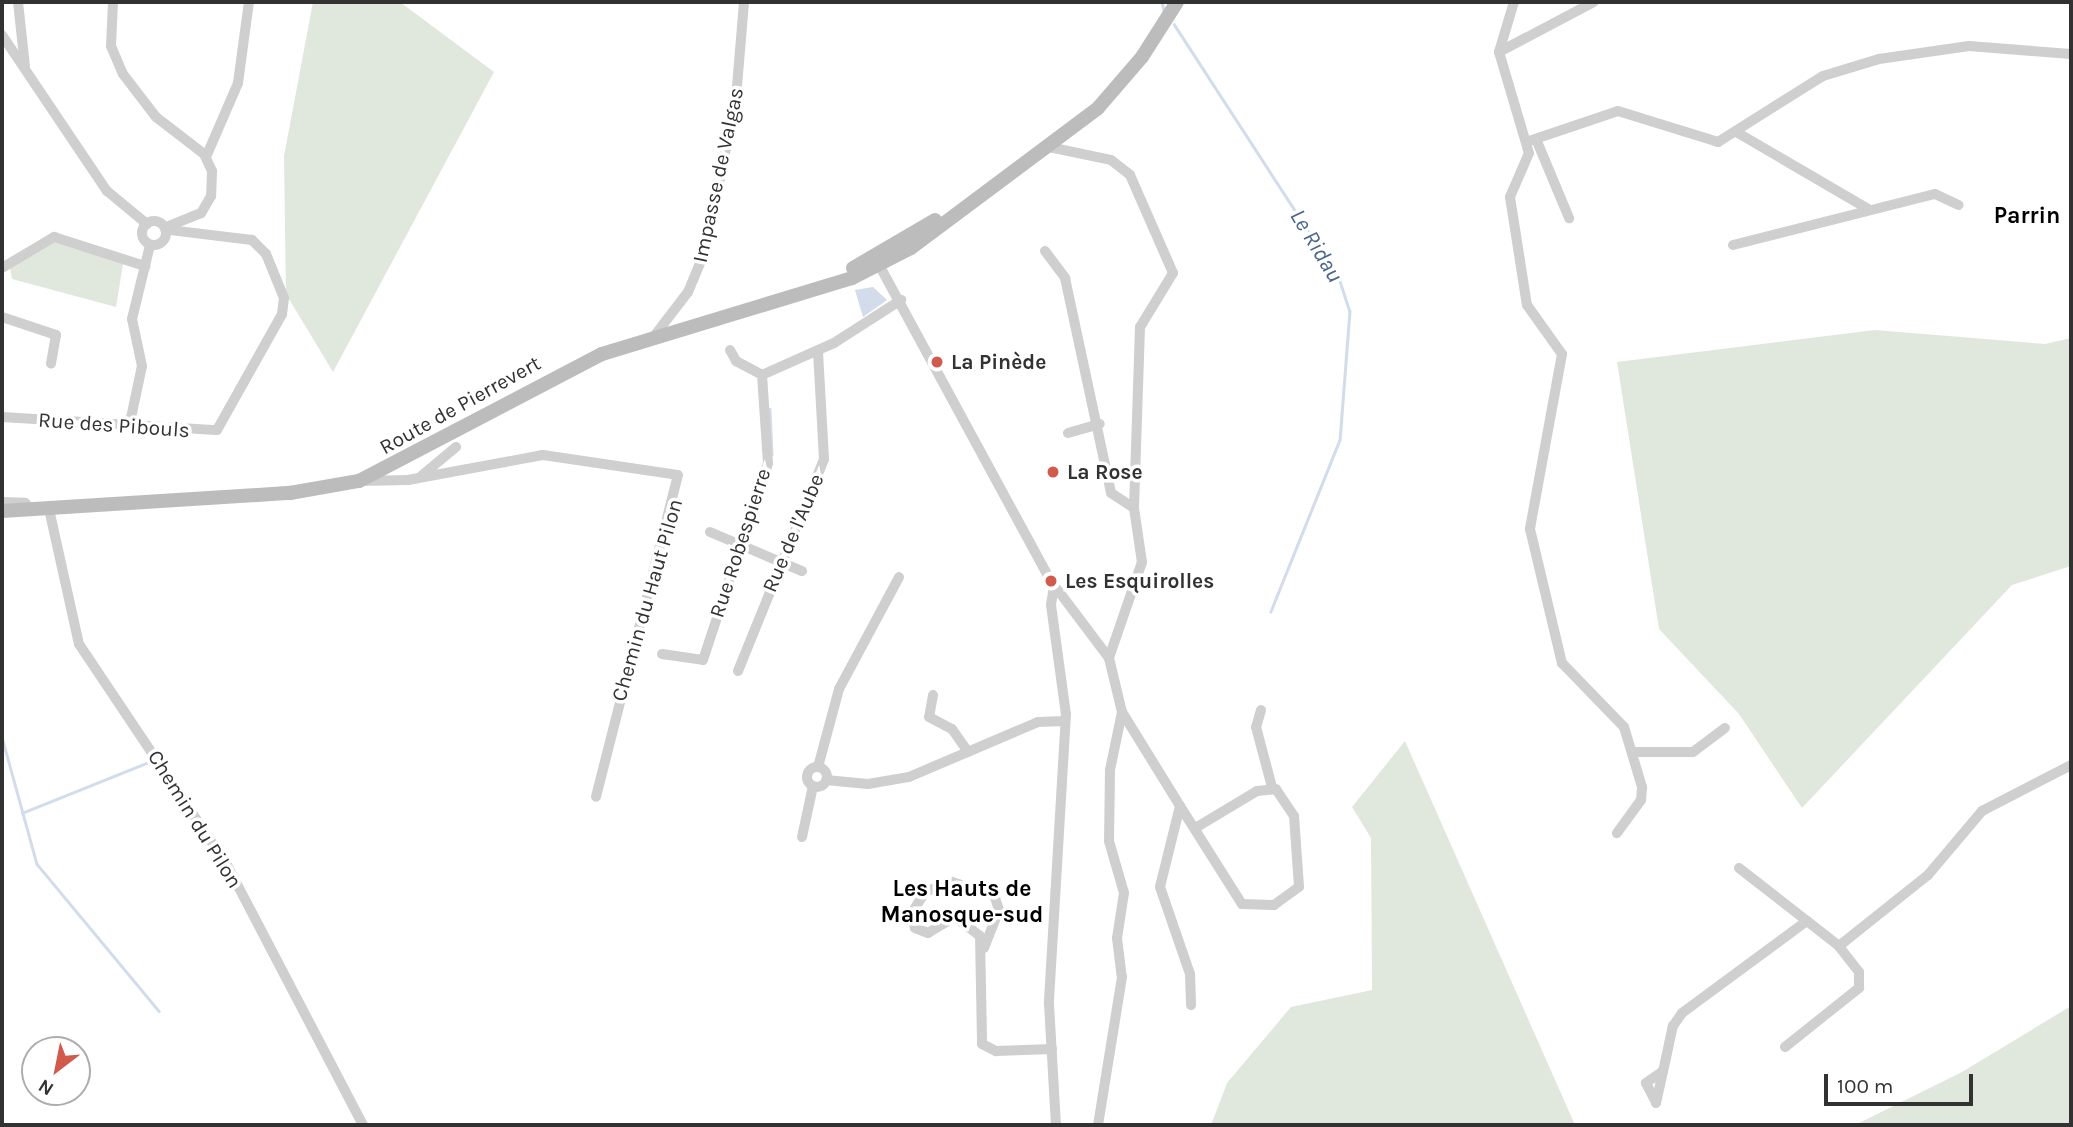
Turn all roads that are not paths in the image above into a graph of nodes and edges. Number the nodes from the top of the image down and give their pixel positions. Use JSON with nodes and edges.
{"nodes":[{"id":1,"x":18,"y":2,"type":"edge"},
{"id":2,"x":113,"y":2,"type":"edge"},
{"id":3,"x":249,"y":2,"type":"edge"},
{"id":4,"x":744,"y":2,"type":"edge"},
{"id":5,"x":1177,"y":2,"type":"edge"},
{"id":6,"x":1514,"y":2,"type":"edge"},
{"id":7,"x":1594,"y":2,"type":"edge"},
{"id":8,"x":2,"y":35,"type":"edge"},
{"id":9,"x":21,"y":41,"type":"junction"},
{"id":10,"x":10,"y":47,"type":"junction"},
{"id":11,"x":1499,"y":52,"type":"junction"},
{"id":12,"x":2071,"y":54,"type":"edge"},
{"id":13,"x":26,"y":72,"type":"junction"},
{"id":14,"x":1738,"y":133,"type":"junction"},
{"id":15,"x":1533,"y":140,"type":"junction"},
{"id":16,"x":1049,"y":146,"type":"junction"},
{"id":17,"x":206,"y":157,"type":"junction"},
{"id":18,"x":1016,"y":169,"type":"junction"},
{"id":19,"x":1959,"y":205,"type":"dead end"},
{"id":20,"x":1868,"y":209,"type":"junction"},
{"id":21,"x":1569,"y":218,"type":"dead end"},
{"id":22,"x":147,"y":224,"type":"junction"},
{"id":23,"x":169,"y":228,"type":"junction"},
{"id":24,"x":150,"y":245,"type":"junction"},
{"id":25,"x":1733,"y":245,"type":"dead end"},
{"id":26,"x":1045,"y":251,"type":"dead end"},
{"id":27,"x":876,"y":262,"type":"junction"},
{"id":28,"x":145,"y":265,"type":"junction"},
{"id":29,"x":2,"y":268,"type":"edge"},
{"id":30,"x":901,"y":299,"type":"junction"},
{"id":31,"x":762,"y":306,"type":"junction"},
{"id":32,"x":2,"y":317,"type":"edge"},
{"id":33,"x":655,"y":335,"type":"junction"},
{"id":34,"x":730,"y":350,"type":"dead end"},
{"id":35,"x":818,"y":350,"type":"junction"},
{"id":36,"x":51,"y":364,"type":"dead end"},
{"id":37,"x":762,"y":375,"type":"junction"},
{"id":38,"x":2,"y":417,"type":"edge"},
{"id":39,"x":1100,"y":424,"type":"junction"},
{"id":40,"x":121,"y":426,"type":"junction"},
{"id":41,"x":1068,"y":433,"type":"dead end"},
{"id":42,"x":453,"y":442,"type":"junction"},
{"id":43,"x":476,"y":465,"type":"junction"},
{"id":44,"x":418,"y":478,"type":"junction"},
{"id":45,"x":359,"y":481,"type":"junction"},
{"id":46,"x":2,"y":503,"type":"edge"},
{"id":47,"x":1134,"y":508,"type":"junction"},
{"id":48,"x":49,"y":509,"type":"junction"},
{"id":49,"x":2,"y":510,"type":"edge"},
{"id":50,"x":709,"y":532,"type":"dead end"},
{"id":51,"x":742,"y":546,"type":"junction"},
{"id":52,"x":779,"y":561,"type":"junction"},
{"id":53,"x":802,"y":571,"type":"dead end"},
{"id":54,"x":899,"y":577,"type":"dead end"},
{"id":55,"x":1055,"y":586,"type":"junction"},
{"id":56,"x":662,"y":654,"type":"dead end"},
{"id":57,"x":1109,"y":658,"type":"junction"},
{"id":58,"x":738,"y":671,"type":"dead end"},
{"id":59,"x":933,"y":695,"type":"dead end"},
{"id":60,"x":1261,"y":710,"type":"dead end"},
{"id":61,"x":1122,"y":712,"type":"junction"},
{"id":62,"x":1065,"y":721,"type":"junction"},
{"id":63,"x":1726,"y":729,"type":"dead end"},
{"id":64,"x":968,"y":752,"type":"junction"},
{"id":65,"x":1632,"y":752,"type":"junction"},
{"id":66,"x":2071,"y":765,"type":"edge"},
{"id":67,"x":818,"y":766,"type":"junction"},
{"id":68,"x":827,"y":780,"type":"junction"},
{"id":69,"x":813,"y":786,"type":"junction"},
{"id":70,"x":1272,"y":787,"type":"junction"},
{"id":71,"x":596,"y":797,"type":"dead end"},
{"id":72,"x":1180,"y":806,"type":"junction"},
{"id":73,"x":1197,"y":827,"type":"junction"},
{"id":74,"x":1617,"y":833,"type":"dead end"},
{"id":75,"x":802,"y":837,"type":"dead end"},
{"id":76,"x":1739,"y":868,"type":"dead end"},
{"id":77,"x":1807,"y":921,"type":"junction"},
{"id":78,"x":1839,"y":946,"type":"junction"},
{"id":79,"x":984,"y":948,"type":"junction"},
{"id":80,"x":1191,"y":1004,"type":"dead end"},
{"id":81,"x":1785,"y":1047,"type":"dead end"},
{"id":82,"x":1052,"y":1049,"type":"junction"},
{"id":83,"x":1663,"y":1071,"type":"dead end"},
{"id":84,"x":363,"y":1125,"type":"edge"},
{"id":85,"x":1056,"y":1125,"type":"edge"},
{"id":86,"x":1098,"y":1125,"type":"edge"}],
"edges":[{"from":1,"to":9,"type":"street"},
{"from":2,"to":17,"type":"street"},
{"from":3,"to":17,"type":"street"},
{"from":4,"to":33,"type":"street","name":"Impasse de Valgas"},
{"from":5,"to":16,"type":"main road"},
{"from":6,"to":11,"type":"street"},
{"from":7,"to":11,"type":"street"},
{"from":8,"to":10,"type":"street"},
{"from":9,"to":10,"type":"street"},
{"from":9,"to":13,"type":"street"},
{"from":10,"to":13,"type":"street"},
{"from":11,"to":15,"type":"street"},
{"from":12,"to":14,"type":"street"},
{"from":13,"to":22,"type":"street"},
{"from":14,"to":15,"type":"street"},
{"from":14,"to":20,"type":"street"},
{"from":15,"to":21,"type":"street"},
{"from":15,"to":65,"type":"street"},
{"from":16,"to":18,"type":"main road"},
{"from":16,"to":47,"type":"street"},
{"from":17,"to":23,"type":"street"},
{"from":18,"to":27,"type":"main road"},
{"from":18,"to":27,"type":"main road"},
{"from":19,"to":20,"type":"street"},
{"from":20,"to":25,"type":"street"},
{"from":22,"to":23,"type":"street"},
{"from":22,"to":24,"type":"street"},
{"from":23,"to":24,"type":"street"},
{"from":23,"to":40,"type":"street","name":"Rue des Pibouls"},
{"from":24,"to":28,"type":"street"},
{"from":26,"to":39,"type":"street"},
{"from":27,"to":30,"type":"street"},
{"from":27,"to":31,"type":"main road","name":"Route de Pierrevert"},
{"from":27,"to":31,"type":"main road","name":"Route de Pierrevert"},
{"from":28,"to":29,"type":"street"},
{"from":28,"to":40,"type":"street"},
{"from":30,"to":35,"type":"street"},
{"from":30,"to":55,"type":"street"},
{"from":31,"to":33,"type":"main road","name":"Route de Pierrevert"},
{"from":32,"to":36,"type":"street"},
{"from":33,"to":42,"type":"main road","name":"Route de Pierrevert"},
{"from":34,"to":37,"type":"street"},
{"from":35,"to":37,"type":"street"},
{"from":35,"to":52,"type":"street","name":"Rue de l'Aube"},
{"from":37,"to":51,"type":"street","name":"Rue Robespierre"},
{"from":38,"to":40,"type":"street","name":"Rue des Pibouls"},
{"from":39,"to":41,"type":"street"},
{"from":39,"to":47,"type":"street"},
{"from":42,"to":43,"type":"street"},
{"from":42,"to":44,"type":"street"},
{"from":42,"to":45,"type":"main road","name":"Route de Pierrevert"},
{"from":43,"to":44,"type":"street","name":"Chemin du Haut Pilon"},
{"from":43,"to":71,"type":"street","name":"Chemin du Haut Pilon"},
{"from":44,"to":45,"type":"street","name":"Chemin du Haut Pilon"},
{"from":45,"to":48,"type":"main road","name":"Route de Pierrevert"},
{"from":46,"to":48,"type":"street"},
{"from":47,"to":57,"type":"street"},
{"from":48,"to":49,"type":"main road","name":"Route de Pierrevert"},
{"from":48,"to":84,"type":"street","name":"Chemin du Pilon"},
{"from":50,"to":51,"type":"street"},
{"from":51,"to":52,"type":"street"},
{"from":51,"to":56,"type":"street","name":"Rue Robespierre"},
{"from":52,"to":53,"type":"street"},
{"from":52,"to":58,"type":"street","name":"Rue de l'Aube"},
{"from":54,"to":67,"type":"street"},
{"from":55,"to":57,"type":"street"},
{"from":55,"to":62,"type":"street"},
{"from":57,"to":61,"type":"street"},
{"from":59,"to":64,"type":"street"},
{"from":60,"to":70,"type":"street"},
{"from":61,"to":72,"type":"street"},
{"from":61,"to":86,"type":"street"},
{"from":62,"to":64,"type":"street"},
{"from":62,"to":82,"type":"street"},
{"from":63,"to":65,"type":"street"},
{"from":64,"to":68,"type":"street"},
{"from":65,"to":74,"type":"street"},
{"from":66,"to":78,"type":"street"},
{"from":67,"to":68,"type":"street"},
{"from":67,"to":69,"type":"street"},
{"from":68,"to":69,"type":"street"},
{"from":69,"to":75,"type":"street"},
{"from":70,"to":73,"type":"street"},
{"from":70,"to":73,"type":"street"},
{"from":72,"to":73,"type":"street"},
{"from":72,"to":80,"type":"street"},
{"from":76,"to":77,"type":"street"},
{"from":77,"to":78,"type":"street"},
{"from":77,"to":83,"type":"street"},
{"from":78,"to":81,"type":"street"},
{"from":79,"to":79,"type":"street"},
{"from":79,"to":82,"type":"street"},
{"from":82,"to":85,"type":"street"}]}
